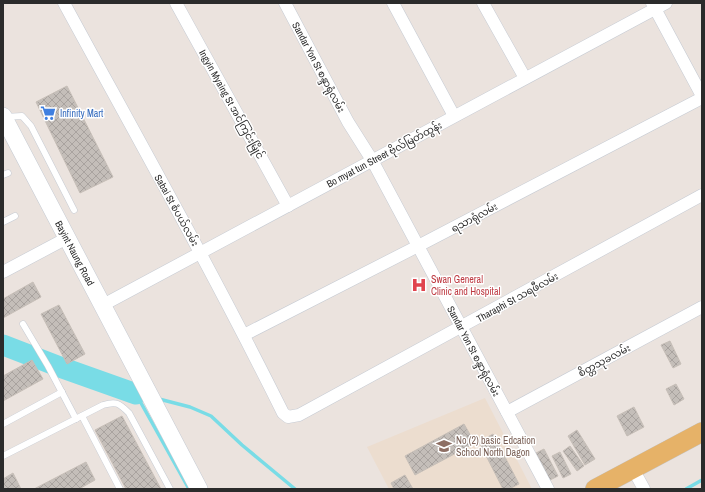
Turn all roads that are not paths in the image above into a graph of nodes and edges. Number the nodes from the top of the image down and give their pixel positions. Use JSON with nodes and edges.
{"nodes":[{"id":1,"x":64,"y":3,"type":"edge"},
{"id":2,"x":176,"y":3,"type":"edge"},
{"id":3,"x":285,"y":3,"type":"edge"},
{"id":4,"x":393,"y":3,"type":"edge"},
{"id":5,"x":483,"y":3,"type":"edge"},
{"id":6,"x":666,"y":3,"type":"edge"},
{"id":7,"x":654,"y":6,"type":"edge"},
{"id":8,"x":525,"y":78,"type":"junction"},
{"id":9,"x":702,"y":97,"type":"edge"},
{"id":10,"x":3,"y":116,"type":"edge"},
{"id":11,"x":454,"y":116,"type":"junction"},
{"id":12,"x":372,"y":160,"type":"junction"},
{"id":13,"x":702,"y":195,"type":"edge"},
{"id":14,"x":288,"y":206,"type":"junction"},
{"id":15,"x":74,"y":210,"type":"dead end"},
{"id":16,"x":15,"y":216,"type":"dead end"},
{"id":17,"x":3,"y":222,"type":"edge"},
{"id":18,"x":67,"y":238,"type":"junction"},
{"id":19,"x":418,"y":246,"type":"junction"},
{"id":20,"x":200,"y":253,"type":"junction"},
{"id":21,"x":3,"y":272,"type":"edge"},
{"id":22,"x":103,"y":306,"type":"junction"},
{"id":23,"x":702,"y":307,"type":"edge"},
{"id":24,"x":23,"y":324,"type":"dead end"},
{"id":25,"x":461,"y":327,"type":"junction"},
{"id":26,"x":244,"y":335,"type":"junction"},
{"id":27,"x":62,"y":392,"type":"junction"},
{"id":28,"x":507,"y":412,"type":"junction"},
{"id":29,"x":79,"y":417,"type":"junction"},
{"id":30,"x":288,"y":417,"type":"joint"},
{"id":31,"x":3,"y":424,"type":"edge"},
{"id":32,"x":702,"y":432,"type":"edge"},
{"id":33,"x":3,"y":456,"type":"edge"},
{"id":34,"x":633,"y":469,"type":"junction"},
{"id":35,"x":120,"y":489,"type":"edge"},
{"id":36,"x":170,"y":489,"type":"edge"},
{"id":37,"x":199,"y":489,"type":"edge"},
{"id":38,"x":548,"y":489,"type":"edge"},
{"id":39,"x":595,"y":489,"type":"edge"},
{"id":40,"x":644,"y":489,"type":"edge"}],
"edges":[{"from":1,"to":20,"type":"street","name":"Sabai St စံပယ်လမ်း"},
{"from":2,"to":14,"type":"street","name":"Ingyin Myaing St အင်ကြင်းမြိုင်"},
{"from":3,"to":12,"type":"street","name":"Sandar Yon St စန္ဒာရုံလမ်း"},
{"from":4,"to":11,"type":"street"},
{"from":5,"to":8,"type":"street"},
{"from":6,"to":7,"type":"street","name":"Bo myat tun Street ဗိုလ်မြတ်ထွန်း"},
{"from":7,"to":8,"type":"street","name":"Bo myat tun Street ဗိုလ်မြတ်ထွန်း"},
{"from":7,"to":9,"type":"street"},
{"from":8,"to":11,"type":"street","name":"Bo myat tun Street ဗိုလ်မြတ်ထွန်း"},
{"from":9,"to":19,"type":"street","name":"ရသာရုံလမ်း"},
{"from":10,"to":15,"type":"lane"},
{"from":10,"to":18,"type":"main road","name":"Bayint Naung Road"},
{"from":11,"to":12,"type":"street","name":"Bo myat tun Street ဗိုလ်မြတ်ထွန်း"},
{"from":12,"to":14,"type":"street","name":"Bo myat tun Street ဗိုလ်မြတ်ထွန်း"},
{"from":12,"to":19,"type":"street","name":"Sandar Yon St စန္ဒာရုံလမ်း"},
{"from":13,"to":25,"type":"street","name":"Tharaphi St သရဖီလမ်း"},
{"from":14,"to":20,"type":"street","name":"Bo myat tun Street ဗိုလ်မြတ်ထွန်း"},
{"from":16,"to":17,"type":"lane"},
{"from":18,"to":21,"type":"street"},
{"from":18,"to":22,"type":"main road","name":"Bayint Naung Road"},
{"from":19,"to":25,"type":"street","name":"Sandar Yon St စန္ဒာရုံလမ်း"},
{"from":19,"to":26,"type":"street","name":"ရသာရုံလမ်း"},
{"from":20,"to":22,"type":"street","name":"Bo myat tun Street ဗိုလ်မြတ်ထွန်း"},
{"from":20,"to":26,"type":"street","name":"Sabai St စံပယ်လမ်း"},
{"from":22,"to":37,"type":"main road","name":"Bayint Naung Road"},
{"from":23,"to":28,"type":"street","name":"စိတ္တသုခလမ်း"},
{"from":24,"to":27,"type":"lane"},
{"from":25,"to":28,"type":"street","name":"Sandar Yon St စန္ဒာရုံလမ်း"},
{"from":25,"to":30,"type":"street","name":"Tharaphi St သရဖီလမ်း"},
{"from":26,"to":30,"type":"street","name":"Sabai St စံပယ်လမ်း"},
{"from":27,"to":29,"type":"lane"},
{"from":27,"to":31,"type":"lane"},
{"from":28,"to":38,"type":"street","name":"Sandar Yon St စန္ဒာရုံလမ်း"},
{"from":29,"to":33,"type":"lane"},
{"from":29,"to":35,"type":"lane"},
{"from":29,"to":36,"type":"lane"},
{"from":32,"to":34,"type":"main road"},
{"from":34,"to":39,"type":"main road"},
{"from":34,"to":40,"type":"street"}]}
